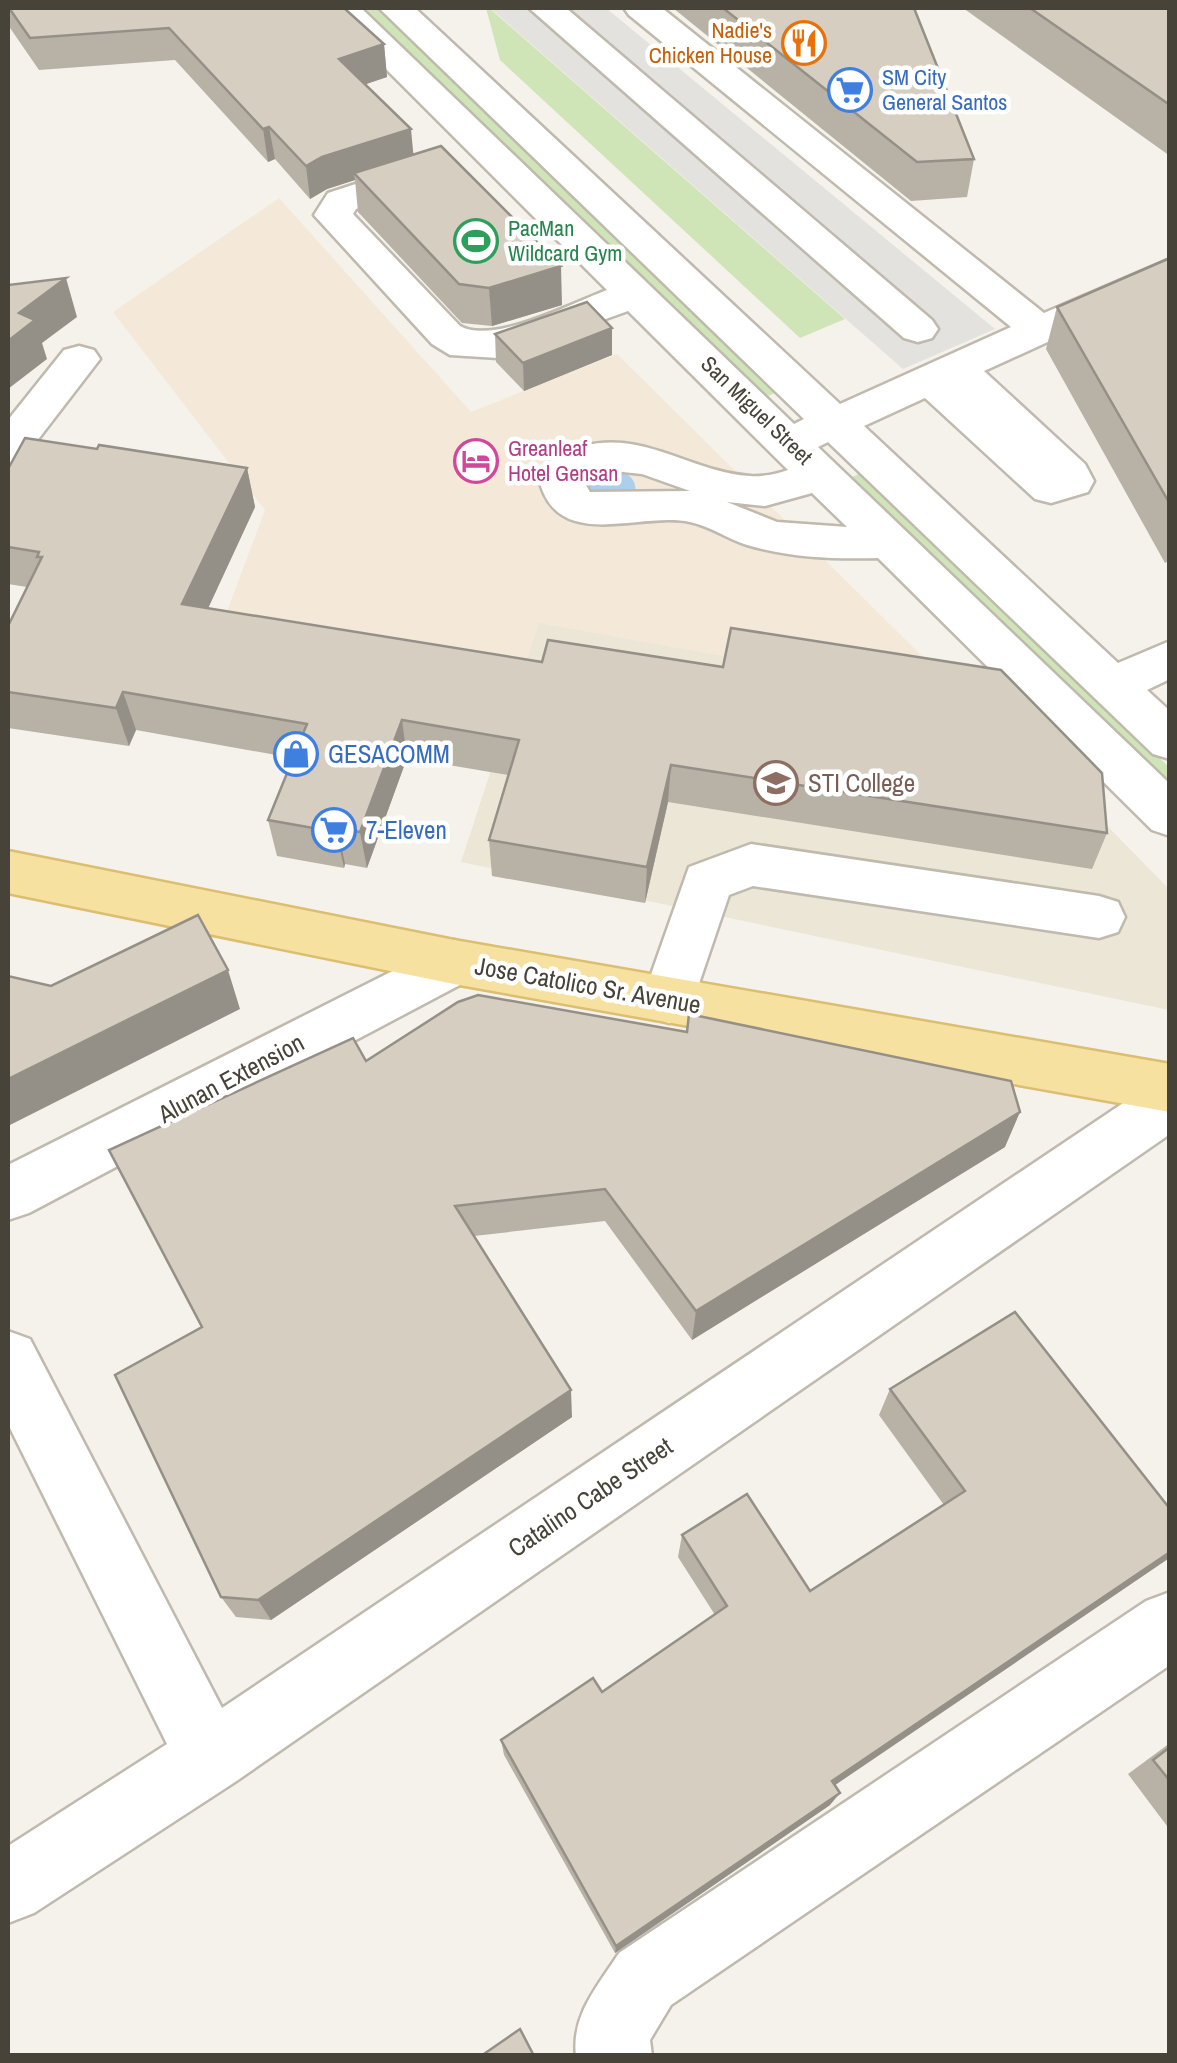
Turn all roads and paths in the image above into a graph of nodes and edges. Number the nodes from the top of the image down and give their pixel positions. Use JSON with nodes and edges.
{"nodes":[{"id":1,"x":342,"y":8,"type":"edge"},
{"id":2,"x":396,"y":8,"type":"edge"},
{"id":3,"x":442,"y":8,"type":"edge"},
{"id":4,"x":546,"y":8,"type":"edge"},
{"id":5,"x":641,"y":8,"type":"edge"},
{"id":6,"x":456,"y":62,"type":"junction"},
{"id":7,"x":740,"y":90,"type":"junction"},
{"id":8,"x":672,"y":116,"type":"junction"},
{"id":9,"x":492,"y":152,"type":"junction"},
{"id":10,"x":1170,"y":271,"type":"edge"},
{"id":11,"x":637,"y":294,"type":"junction"},
{"id":12,"x":918,"y":328,"type":"dead end"},
{"id":13,"x":1037,"y":328,"type":"junction"},
{"id":14,"x":80,"y":359,"type":"dead end"},
{"id":15,"x":834,"y":423,"type":"junction"},
{"id":16,"x":791,"y":442,"type":"junction"},
{"id":17,"x":8,"y":450,"type":"edge"},
{"id":18,"x":823,"y":474,"type":"junction"},
{"id":19,"x":892,"y":542,"type":"junction"},
{"id":20,"x":1170,"y":658,"type":"edge"},
{"id":21,"x":1112,"y":687,"type":"junction"},
{"id":22,"x":1170,"y":741,"type":"edge"},
{"id":23,"x":1170,"y":816,"type":"edge"},
{"id":24,"x":8,"y":872,"type":"edge"},
{"id":25,"x":1099,"y":917,"type":"dead end"},
{"id":26,"x":454,"y":962,"type":"junction"},
{"id":27,"x":669,"y":1000,"type":"junction"},
{"id":28,"x":1170,"y":1088,"type":"edge"},
{"id":29,"x":1170,"y":1102,"type":"edge"},
{"id":30,"x":8,"y":1194,"type":"edge"},
{"id":31,"x":8,"y":1360,"type":"edge"},
{"id":32,"x":1170,"y":1625,"type":"edge"},
{"id":33,"x":210,"y":1757,"type":"junction"},
{"id":34,"x":8,"y":1887,"type":"edge"},
{"id":35,"x":614,"y":2056,"type":"edge"}],
"edges":[{"from":1,"to":9,"type":"street","name":"San Miguel Street"},
{"from":2,"to":6,"type":"street","name":"San Miguel Street"},
{"from":3,"to":6,"type":"street"},
{"from":4,"to":8,"type":"street"},
{"from":5,"to":7,"type":"street"},
{"from":6,"to":15,"type":"street","name":"San Miguel Street"},
{"from":7,"to":8,"type":"street"},
{"from":7,"to":13,"type":"street"},
{"from":8,"to":12,"type":"street"},
{"from":9,"to":11,"type":"street","name":"San Miguel Street"},
{"from":9,"to":11,"type":"street"},
{"from":10,"to":13,"type":"street"},
{"from":11,"to":16,"type":"street","name":"San Miguel Street"},
{"from":13,"to":15,"type":"street"},
{"from":14,"to":17,"type":"street"},
{"from":15,"to":16,"type":"street"},
{"from":15,"to":21,"type":"street","name":"San Miguel Street"},
{"from":16,"to":18,"type":"street","name":"San Miguel Street"},
{"from":18,"to":19,"type":"street","name":"San Miguel Street"},
{"from":18,"to":19,"type":"street"},
{"from":19,"to":23,"type":"street","name":"San Miguel Street"},
{"from":20,"to":21,"type":"street"},
{"from":21,"to":22,"type":"street","name":"San Miguel Street"},
{"from":24,"to":26,"type":"main road","name":"Jose Catolico Sr. Avenue"},
{"from":25,"to":27,"type":"street"},
{"from":26,"to":27,"type":"main road","name":"Jose Catolico Sr. Avenue"},
{"from":26,"to":30,"type":"street","name":"Alunan Extension"},
{"from":27,"to":28,"type":"main road","name":"Jose Catolico Sr. Avenue"},
{"from":29,"to":33,"type":"street","name":"Catalino Cabe Street"},
{"from":31,"to":33,"type":"street"},
{"from":32,"to":35,"type":"street"},
{"from":33,"to":34,"type":"street","name":"Catalino Cabe Street"}]}
